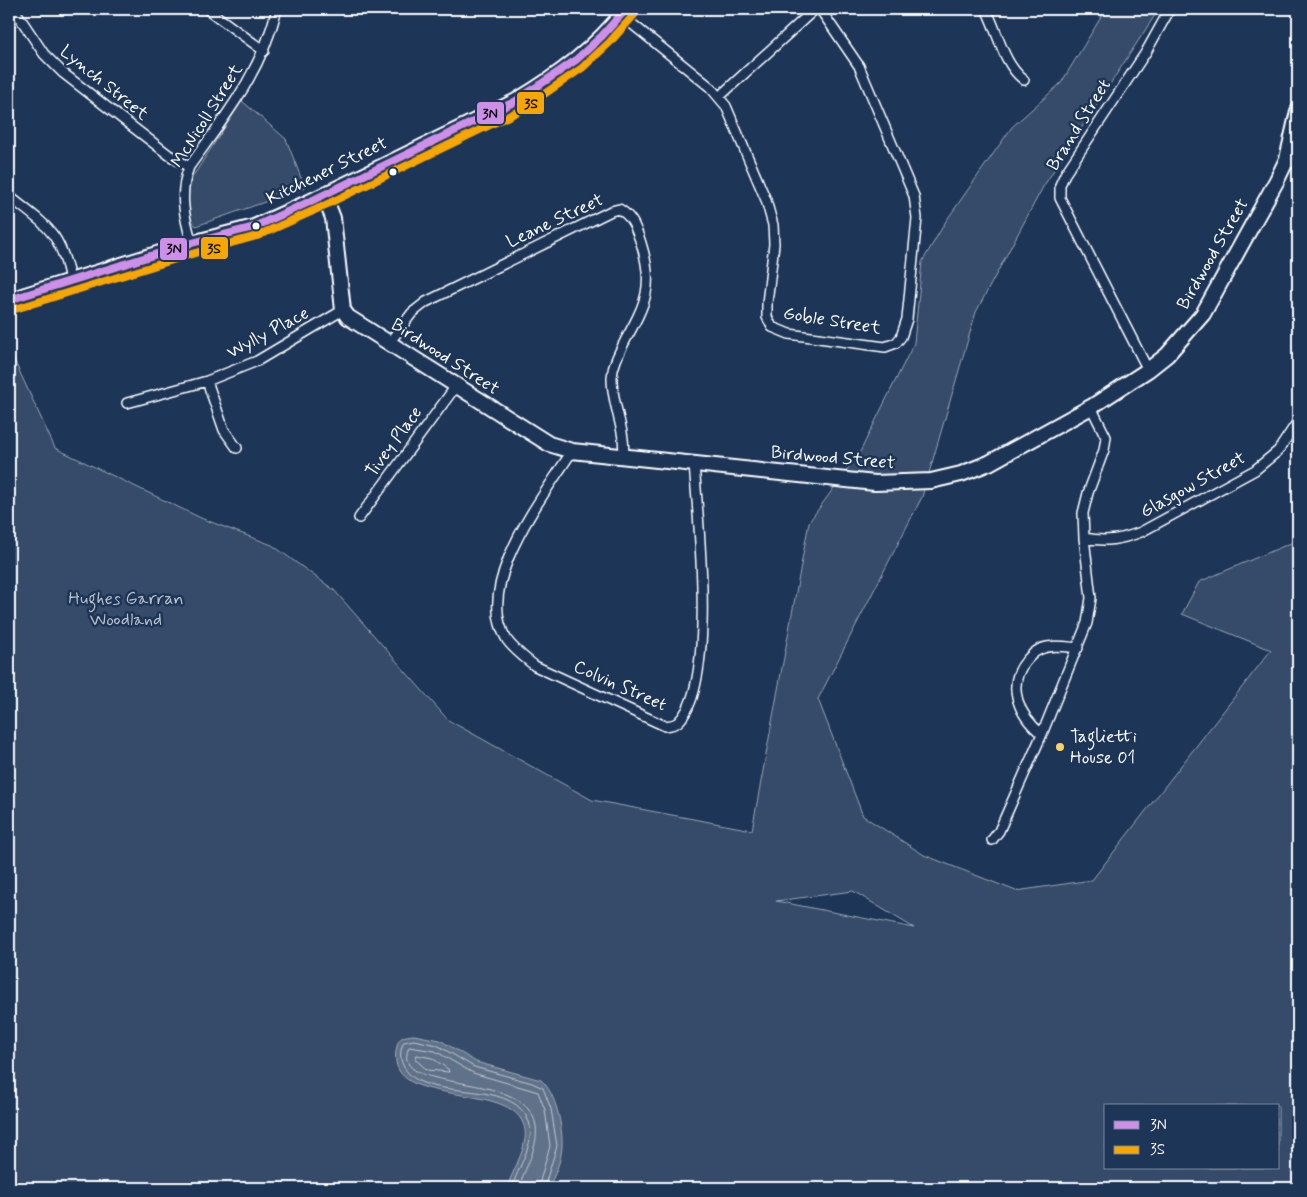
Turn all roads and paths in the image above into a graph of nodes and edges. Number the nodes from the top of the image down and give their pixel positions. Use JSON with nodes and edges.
{"nodes":[{"id":1,"x":14,"y":9,"type":"edge"},
{"id":2,"x":207,"y":9,"type":"edge"},
{"id":3,"x":277,"y":9,"type":"edge"},
{"id":4,"x":815,"y":9,"type":"edge"},
{"id":5,"x":820,"y":9,"type":"edge"},
{"id":6,"x":986,"y":9,"type":"edge"},
{"id":7,"x":1170,"y":9,"type":"edge"},
{"id":8,"x":624,"y":12,"type":"edge"},
{"id":9,"x":264,"y":51,"type":"junction"},
{"id":10,"x":1024,"y":80,"type":"dead end"},
{"id":11,"x":720,"y":96,"type":"junction"},
{"id":12,"x":1298,"y":111,"type":"edge"},
{"id":13,"x":1292,"y":162,"type":"edge"},
{"id":14,"x":189,"y":167,"type":"junction"},
{"id":15,"x":324,"y":195,"type":"junction"},
{"id":16,"x":9,"y":196,"type":"edge"},
{"id":17,"x":192,"y":243,"type":"junction"},
{"id":18,"x":70,"y":280,"type":"junction"},
{"id":19,"x":9,"y":300,"type":"edge"},
{"id":20,"x":343,"y":310,"type":"junction"},
{"id":21,"x":389,"y":343,"type":"junction"},
{"id":22,"x":1148,"y":370,"type":"junction"},
{"id":23,"x":207,"y":380,"type":"junction"},
{"id":24,"x":456,"y":386,"type":"junction"},
{"id":25,"x":126,"y":403,"type":"dead end"},
{"id":26,"x":1091,"y":407,"type":"junction"},
{"id":27,"x":1298,"y":421,"type":"edge"},
{"id":28,"x":237,"y":448,"type":"dead end"},
{"id":29,"x":572,"y":451,"type":"junction"},
{"id":30,"x":623,"y":457,"type":"junction"},
{"id":31,"x":694,"y":464,"type":"junction"},
{"id":32,"x":359,"y":518,"type":"dead end"},
{"id":33,"x":1084,"y":538,"type":"junction"},
{"id":34,"x":1078,"y":648,"type":"junction"},
{"id":35,"x":1042,"y":734,"type":"junction"},
{"id":36,"x":992,"y":840,"type":"dead end"}],
"edges":[{"from":1,"to":14,"type":"street","name":"Lynch Street"},
{"from":2,"to":9,"type":"street"},
{"from":3,"to":9,"type":"street","name":"McNicoll Street"},
{"from":4,"to":11,"type":"street"},
{"from":5,"to":11,"type":"street","name":"Goble Street"},
{"from":6,"to":10,"type":"street"},
{"from":7,"to":22,"type":"street","name":"Brand Street"},
{"from":8,"to":11,"type":"street","name":"Goble Street"},
{"from":8,"to":15,"type":"street","name":"Kitchener Street"},
{"from":9,"to":14,"type":"street","name":"McNicoll Street"},
{"from":12,"to":13,"type":"street","name":"Birdwood Street"},
{"from":13,"to":22,"type":"street","name":"Birdwood Street"},
{"from":14,"to":17,"type":"street","name":"McNicoll Street"},
{"from":15,"to":17,"type":"street","name":"Kitchener Street"},
{"from":15,"to":20,"type":"street"},
{"from":16,"to":18,"type":"street"},
{"from":17,"to":18,"type":"street","name":"Kitchener Street"},
{"from":18,"to":19,"type":"street","name":"Kitchener Street"},
{"from":20,"to":21,"type":"street","name":"Birdwood Street"},
{"from":20,"to":23,"type":"street","name":"Wylly Place"},
{"from":21,"to":24,"type":"street","name":"Birdwood Street"},
{"from":21,"to":30,"type":"street","name":"Leane Street"},
{"from":22,"to":26,"type":"street","name":"Birdwood Street"},
{"from":23,"to":25,"type":"street","name":"Wylly Place"},
{"from":23,"to":28,"type":"street"},
{"from":24,"to":29,"type":"street","name":"Birdwood Street"},
{"from":24,"to":32,"type":"street","name":"Tivey Place"},
{"from":26,"to":31,"type":"street","name":"Birdwood Street"},
{"from":26,"to":33,"type":"street"},
{"from":27,"to":33,"type":"street","name":"Glasgow Street"},
{"from":29,"to":30,"type":"street","name":"Birdwood Street"},
{"from":29,"to":31,"type":"street","name":"Colvin Street"},
{"from":30,"to":31,"type":"street","name":"Birdwood Street"},
{"from":33,"to":34,"type":"street"},
{"from":34,"to":35,"type":"street"},
{"from":34,"to":35,"type":"street"},
{"from":35,"to":36,"type":"street"}]}
